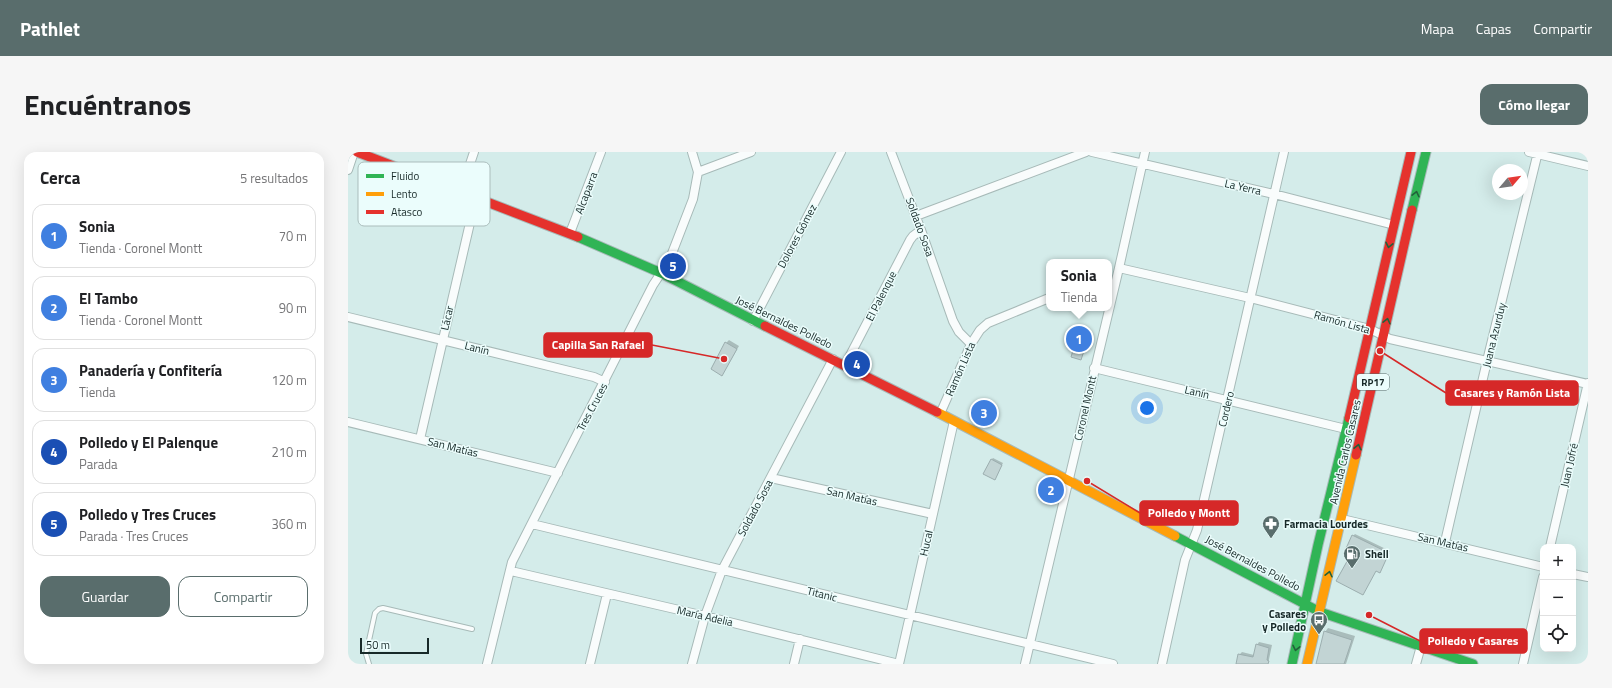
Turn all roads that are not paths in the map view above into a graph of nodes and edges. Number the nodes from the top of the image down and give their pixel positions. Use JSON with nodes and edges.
{"nodes":[{"id":1,"x":356,"y":152,"type":"edge"},
{"id":2,"x":474,"y":152,"type":"edge"},
{"id":3,"x":601,"y":152,"type":"edge"},
{"id":4,"x":692,"y":152,"type":"edge"},
{"id":5,"x":751,"y":152,"type":"edge"},
{"id":6,"x":841,"y":152,"type":"edge"},
{"id":7,"x":891,"y":152,"type":"edge"},
{"id":8,"x":1086,"y":152,"type":"edge"},
{"id":9,"x":1092,"y":152,"type":"edge"},
{"id":10,"x":1144,"y":152,"type":"edge"},
{"id":11,"x":1284,"y":152,"type":"edge"},
{"id":12,"x":1411,"y":152,"type":"edge"},
{"id":13,"x":1426,"y":152,"type":"edge"},
{"id":14,"x":1529,"y":152,"type":"edge"},
{"id":15,"x":1538,"y":153,"type":"edge"},
{"id":16,"x":383,"y":162,"type":"edge"},
{"id":17,"x":471,"y":162,"type":"edge"},
{"id":18,"x":1142,"y":164,"type":"junction"},
{"id":19,"x":1588,"y":166,"type":"edge"},
{"id":20,"x":348,"y":170,"type":"edge"},
{"id":21,"x":698,"y":172,"type":"junction"},
{"id":22,"x":1274,"y":194,"type":"junction"},
{"id":23,"x":490,"y":202,"type":"edge"},
{"id":24,"x":916,"y":216,"type":"junction"},
{"id":25,"x":1394,"y":225,"type":"junction"},
{"id":26,"x":469,"y":226,"type":"edge"},
{"id":27,"x":921,"y":230,"type":"junction"},
{"id":28,"x":570,"y":233,"type":"junction"},
{"id":29,"x":1119,"y":268,"type":"junction"},
{"id":30,"x":661,"y":273,"type":"junction"},
{"id":31,"x":1112,"y":280,"type":"edge"},
{"id":32,"x":1250,"y":298,"type":"junction"},
{"id":33,"x":1046,"y":299,"type":"edge"},
{"id":34,"x":1106,"y":311,"type":"edge"},
{"id":35,"x":348,"y":317,"type":"edge"},
{"id":36,"x":753,"y":321,"type":"junction"},
{"id":37,"x":1370,"y":329,"type":"junction"},
{"id":38,"x":1384,"y":336,"type":"junction"},
{"id":39,"x":442,"y":340,"type":"junction"},
{"id":40,"x":971,"y":344,"type":"junction"},
{"id":41,"x":833,"y":359,"type":"junction"},
{"id":42,"x":1487,"y":361,"type":"junction"},
{"id":43,"x":845,"y":365,"type":"junction"},
{"id":44,"x":1094,"y":368,"type":"junction"},
{"id":45,"x":605,"y":382,"type":"junction"},
{"id":46,"x":1588,"y":384,"type":"edge"},
{"id":47,"x":1228,"y":399,"type":"junction"},
{"id":48,"x":940,"y":414,"type":"junction"},
{"id":49,"x":954,"y":421,"type":"junction"},
{"id":50,"x":348,"y":422,"type":"edge"},
{"id":51,"x":1346,"y":429,"type":"junction"},
{"id":52,"x":420,"y":439,"type":"junction"},
{"id":53,"x":558,"y":473,"type":"junction"},
{"id":54,"x":771,"y":478,"type":"junction"},
{"id":55,"x":1069,"y":481,"type":"junction"},
{"id":56,"x":932,"y":514,"type":"junction"},
{"id":57,"x":1342,"y":519,"type":"junction"},
{"id":58,"x":532,"y":524,"type":"junction"},
{"id":59,"x":1445,"y":542,"type":"junction"},
{"id":60,"x":1191,"y":544,"type":"junction"},
{"id":61,"x":1551,"y":544,"type":"edge"},
{"id":62,"x":1540,"y":566,"type":"edge"},
{"id":63,"x":722,"y":570,"type":"junction"},
{"id":64,"x":510,"y":571,"type":"junction"},
{"id":65,"x":1576,"y":575,"type":"edge"},
{"id":66,"x":1588,"y":577,"type":"edge"},
{"id":67,"x":1542,"y":580,"type":"edge"},
{"id":68,"x":608,"y":594,"type":"junction"},
{"id":69,"x":1305,"y":604,"type":"junction"},
{"id":70,"x":1320,"y":612,"type":"junction"},
{"id":71,"x":705,"y":616,"type":"junction"},
{"id":72,"x":910,"y":616,"type":"junction"},
{"id":73,"x":472,"y":629,"type":"dead end"},
{"id":74,"x":800,"y":639,"type":"junction"},
{"id":75,"x":1030,"y":645,"type":"junction"},
{"id":76,"x":1421,"y":646,"type":"junction"},
{"id":77,"x":369,"y":664,"type":"edge"},
{"id":78,"x":487,"y":664,"type":"edge"},
{"id":79,"x":590,"y":664,"type":"edge"},
{"id":80,"x":692,"y":664,"type":"edge"},
{"id":81,"x":794,"y":664,"type":"edge"},
{"id":82,"x":899,"y":664,"type":"edge"},
{"id":83,"x":1025,"y":664,"type":"edge"},
{"id":84,"x":1113,"y":664,"type":"edge"},
{"id":85,"x":1162,"y":664,"type":"edge"},
{"id":86,"x":1292,"y":664,"type":"edge"},
{"id":87,"x":1307,"y":664,"type":"edge"},
{"id":88,"x":1416,"y":664,"type":"edge"},
{"id":89,"x":1473,"y":664,"type":"edge"},
{"id":90,"x":1523,"y":664,"type":"edge"}],
"edges":[{"from":1,"to":16,"type":"main road","name":"José Bernaldes Polledo"},
{"from":1,"to":20,"type":"street"},
{"from":2,"to":17,"type":"street"},
{"from":3,"to":28,"type":"street","name":"Alcaparra"},
{"from":4,"to":21,"type":"street","name":"Tres Cruces"},
{"from":5,"to":21,"type":"street"},
{"from":6,"to":36,"type":"street","name":"Dolores Gómez"},
{"from":7,"to":24,"type":"street","name":"Soldado Sosa"},
{"from":8,"to":24,"type":"street"},
{"from":9,"to":18,"type":"street","name":"La Yerra"},
{"from":10,"to":18,"type":"street","name":"Coronel Montt"},
{"from":11,"to":22,"type":"street","name":"Cordero"},
{"from":12,"to":25,"type":"main road","name":"Avenida Carlos Casares","number":"RP17"},
{"from":38,"to":13,"type":"main road","name":"Avenida Carlos Casares","number":"RP17","one_way":true},
{"from":14,"to":15,"type":"street"},
{"from":15,"to":19,"type":"street"},
{"from":15,"to":42,"type":"street","name":"Juana Azurduy"},
{"from":18,"to":22,"type":"street","name":"La Yerra"},
{"from":18,"to":29,"type":"street","name":"Coronel Montt"},
{"from":21,"to":30,"type":"street","name":"Tres Cruces"},
{"from":22,"to":25,"type":"street","name":"La Yerra"},
{"from":22,"to":32,"type":"street","name":"Cordero"},
{"from":23,"to":28,"type":"main road","name":"José Bernaldes Polledo"},
{"from":24,"to":27,"type":"street","name":"Soldado Sosa"},
{"from":25,"to":37,"type":"main road","name":"Avenida Carlos Casares","number":"RP17","one_way":true},
{"from":26,"to":39,"type":"street","name":"Lácar"},
{"from":27,"to":40,"type":"street","name":"Soldado Sosa"},
{"from":27,"to":43,"type":"street","name":"El Palenque"},
{"from":28,"to":30,"type":"main road","name":"José Bernaldes Polledo"},
{"from":29,"to":31,"type":"street","name":"Coronel Montt"},
{"from":29,"to":32,"type":"street","name":"Ramón Lista"},
{"from":30,"to":36,"type":"main road","name":"José Bernaldes Polledo"},
{"from":30,"to":45,"type":"street","name":"Tres Cruces"},
{"from":32,"to":37,"type":"street","name":"Ramón Lista"},
{"from":32,"to":47,"type":"street","name":"Cordero"},
{"from":33,"to":40,"type":"street","name":"Ramón Lista"},
{"from":34,"to":44,"type":"street","name":"Coronel Montt"},
{"from":35,"to":39,"type":"street","name":"Lanín"},
{"from":36,"to":41,"type":"main road","name":"José Bernaldes Polledo"},
{"from":37,"to":38,"type":"street","name":"Ramón Lista"},
{"from":37,"to":51,"type":"main road","name":"Avenida Carlos Casares","number":"RP17"},
{"from":38,"to":42,"type":"street","name":"Ramón Lista"},
{"from":57,"to":38,"type":"main road","name":"Avenida Carlos Casares","number":"RP17","one_way":true},
{"from":39,"to":45,"type":"street","name":"Lanín"},
{"from":39,"to":52,"type":"street","name":"Lácar"},
{"from":40,"to":48,"type":"street","name":"Ramón Lista"},
{"from":41,"to":43,"type":"main road","name":"José Bernaldes Polledo"},
{"from":41,"to":54,"type":"street","name":"Soldado Sosa"},
{"from":42,"to":46,"type":"street","name":"Ramón Lista"},
{"from":42,"to":59,"type":"street","name":"Juana Azurduy"},
{"from":43,"to":48,"type":"main road","name":"José Bernaldes Polledo"},
{"from":44,"to":47,"type":"street","name":"Lanín"},
{"from":44,"to":55,"type":"street","name":"Coronel Montt"},
{"from":45,"to":53,"type":"street","name":"Tres Cruces"},
{"from":46,"to":61,"type":"street","name":"Juan Jofré"},
{"from":47,"to":51,"type":"street","name":"Lanín"},
{"from":47,"to":60,"type":"street","name":"Cordero"},
{"from":48,"to":49,"type":"main road","name":"José Bernaldes Polledo"},
{"from":49,"to":55,"type":"main road","name":"José Bernaldes Polledo"},
{"from":49,"to":56,"type":"street","name":"Hucal"},
{"from":50,"to":52,"type":"street","name":"San Matías"},
{"from":51,"to":69,"type":"main road","name":"Avenida Carlos Casares","number":"RP17"},
{"from":52,"to":53,"type":"street","name":"San Matías"},
{"from":53,"to":58,"type":"street","name":"Tres Cruces"},
{"from":54,"to":56,"type":"street","name":"San Matías"},
{"from":54,"to":63,"type":"street","name":"Soldado Sosa"},
{"from":55,"to":60,"type":"main road","name":"José Bernaldes Polledo"},
{"from":55,"to":75,"type":"street","name":"Coronel Montt"},
{"from":56,"to":72,"type":"street","name":"Hucal"},
{"from":57,"to":59,"type":"street","name":"San Matías"},
{"from":70,"to":57,"type":"main road","name":"Avenida Carlos Casares","number":"RP17","one_way":true},
{"from":58,"to":63,"type":"street","name":"Titanic"},
{"from":58,"to":64,"type":"street","name":"Tres Cruces"},
{"from":59,"to":62,"type":"street","name":"San Matías"},
{"from":60,"to":69,"type":"main road","name":"José Bernaldes Polledo"},
{"from":60,"to":85,"type":"street","name":"Cordero"},
{"from":63,"to":71,"type":"street","name":"Soldado Sosa"},
{"from":63,"to":72,"type":"street","name":"Titanic"},
{"from":64,"to":68,"type":"street","name":"María Adelia"},
{"from":64,"to":78,"type":"street","name":"Tres Cruces"},
{"from":65,"to":66,"type":"street"},
{"from":67,"to":90,"type":"street"},
{"from":68,"to":71,"type":"street","name":"María Adelia"},
{"from":68,"to":79,"type":"street"},
{"from":69,"to":70,"type":"main road","name":"José Bernaldes Polledo"},
{"from":69,"to":86,"type":"main road","name":"Avenida Carlos Casares","number":"RP17","one_way":true},
{"from":70,"to":76,"type":"main road","name":"José Bernaldes Polledo"},
{"from":70,"to":87,"type":"main road","name":"Avenida Carlos Casares","number":"RP17"},
{"from":71,"to":74,"type":"street","name":"María Adelia"},
{"from":71,"to":80,"type":"street","name":"Soldado Sosa"},
{"from":72,"to":75,"type":"street","name":"Titanic"},
{"from":72,"to":82,"type":"street","name":"Hucal"},
{"from":73,"to":77,"type":"lane"},
{"from":74,"to":81,"type":"street"},
{"from":74,"to":82,"type":"street","name":"María Adelia"},
{"from":75,"to":83,"type":"street","name":"Coronel Montt"},
{"from":75,"to":84,"type":"street","name":"Titanic"},
{"from":76,"to":88,"type":"street"},
{"from":76,"to":89,"type":"main road","name":"José Bernaldes Polledo"}]}
